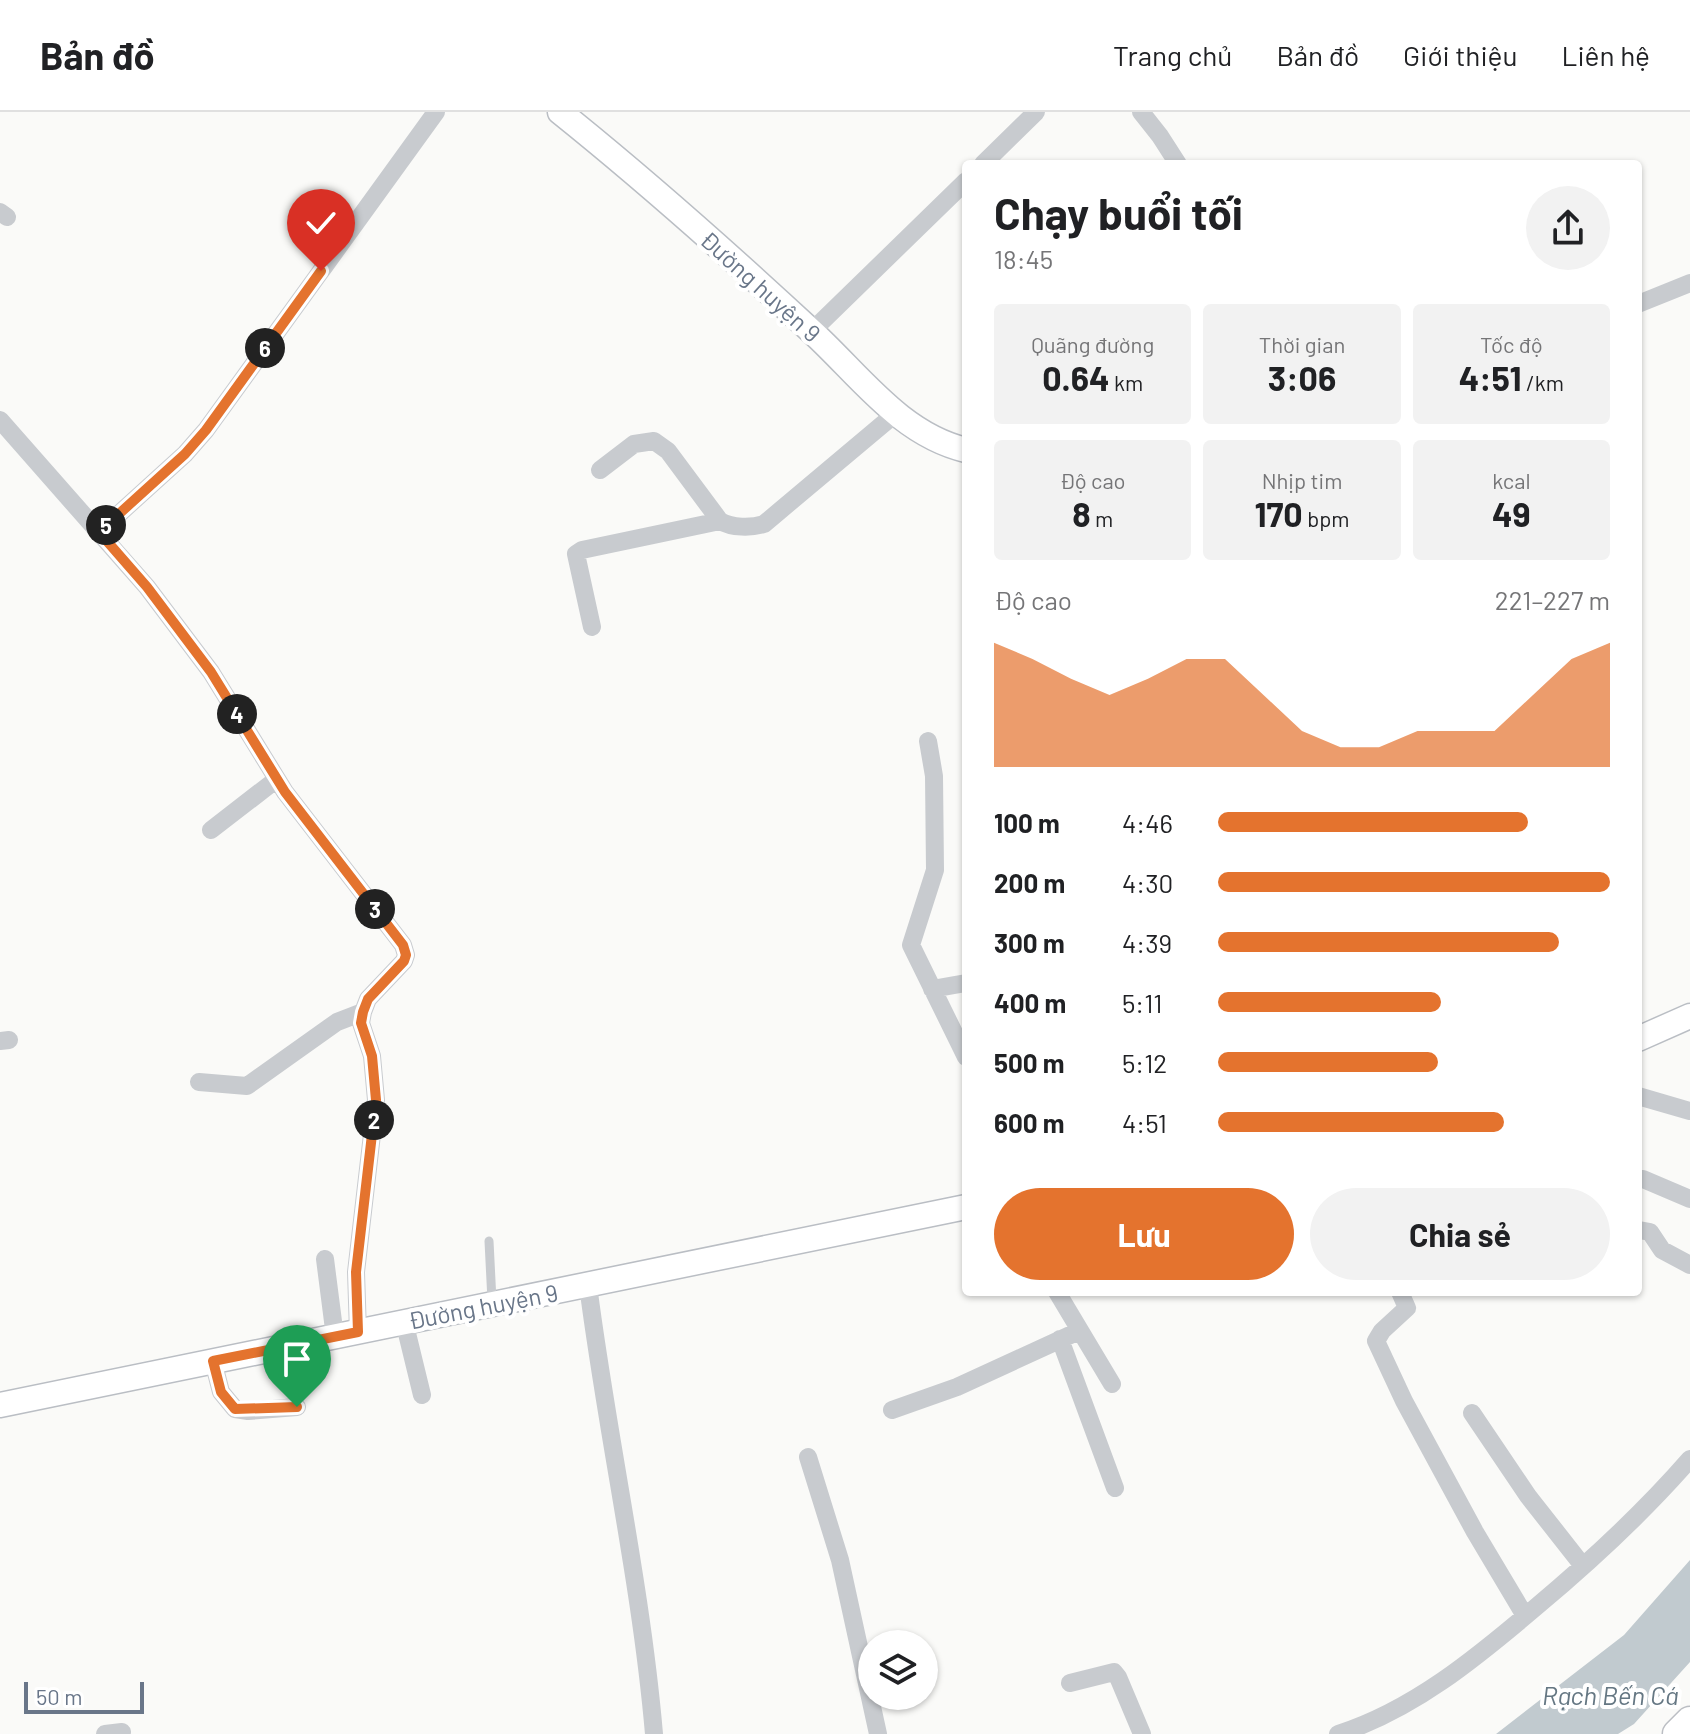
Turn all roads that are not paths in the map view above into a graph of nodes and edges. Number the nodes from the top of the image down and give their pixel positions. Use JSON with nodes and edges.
{"nodes":[{"id":1,"x":436,"y":112,"type":"edge"},
{"id":2,"x":560,"y":112,"type":"edge"},
{"id":3,"x":1036,"y":112,"type":"edge"},
{"id":4,"x":1141,"y":112,"type":"edge"},
{"id":5,"x":987,"y":160,"type":"edge"},
{"id":6,"x":1175,"y":160,"type":"edge"},
{"id":7,"x":962,"y":185,"type":"edge"},
{"id":8,"x":1690,"y":283,"type":"edge"},
{"id":9,"x":1642,"y":302,"type":"edge"},
{"id":10,"x":812,"y":331,"type":"junction"},
{"id":11,"x":895,"y":414,"type":"junction"},
{"id":12,"x":0,"y":420,"type":"edge"},
{"id":13,"x":962,"y":449,"type":"edge"},
{"id":14,"x":600,"y":470,"type":"dead end"},
{"id":15,"x":720,"y":521,"type":"junction"},
{"id":16,"x":99,"y":532,"type":"junction"},
{"id":17,"x":592,"y":627,"type":"dead end"},
{"id":18,"x":928,"y":741,"type":"dead end"},
{"id":19,"x":277,"y":779,"type":"junction"},
{"id":20,"x":211,"y":830,"type":"dead end"},
{"id":21,"x":962,"y":984,"type":"edge"},
{"id":22,"x":932,"y":989,"type":"junction"},
{"id":23,"x":363,"y":1012,"type":"junction"},
{"id":24,"x":1690,"y":1016,"type":"edge"},
{"id":25,"x":1642,"y":1037,"type":"edge"},
{"id":26,"x":962,"y":1049,"type":"edge"},
{"id":27,"x":199,"y":1082,"type":"dead end"},
{"id":28,"x":1642,"y":1097,"type":"edge"},
{"id":29,"x":1690,"y":1111,"type":"edge"},
{"id":30,"x":1642,"y":1179,"type":"edge"},
{"id":31,"x":1690,"y":1199,"type":"edge"},
{"id":32,"x":962,"y":1208,"type":"edge"},
{"id":33,"x":1642,"y":1231,"type":"edge"},
{"id":34,"x":489,"y":1241,"type":"dead end"},
{"id":35,"x":325,"y":1259,"type":"dead end"},
{"id":36,"x":1690,"y":1265,"type":"edge"},
{"id":37,"x":588,"y":1285,"type":"junction"},
{"id":38,"x":1059,"y":1296,"type":"edge"},
{"id":39,"x":1402,"y":1296,"type":"edge"},
{"id":40,"x":493,"y":1304,"type":"junction"},
{"id":41,"x":404,"y":1321,"type":"junction"},
{"id":42,"x":1079,"y":1331,"type":"junction"},
{"id":43,"x":347,"y":1334,"type":"junction"},
{"id":44,"x":1060,"y":1339,"type":"junction"},
{"id":45,"x":213,"y":1361,"type":"junction"},
{"id":46,"x":1112,"y":1384,"type":"dead end"},
{"id":47,"x":422,"y":1395,"type":"dead end"},
{"id":48,"x":0,"y":1405,"type":"edge"},
{"id":49,"x":297,"y":1407,"type":"dead end"},
{"id":50,"x":892,"y":1410,"type":"dead end"},
{"id":51,"x":1472,"y":1413,"type":"dead end"},
{"id":52,"x":808,"y":1457,"type":"dead end"},
{"id":53,"x":1690,"y":1459,"type":"edge"},
{"id":54,"x":1115,"y":1488,"type":"dead end"},
{"id":55,"x":1583,"y":1566,"type":"junction"},
{"id":56,"x":1525,"y":1616,"type":"junction"},
{"id":57,"x":1070,"y":1683,"type":"dead end"},
{"id":58,"x":1690,"y":1721,"type":"edge"},
{"id":59,"x":654,"y":1734,"type":"edge"},
{"id":60,"x":878,"y":1734,"type":"edge"},
{"id":61,"x":1142,"y":1734,"type":"edge"},
{"id":62,"x":1338,"y":1734,"type":"edge"},
{"id":63,"x":1677,"y":1734,"type":"edge"}],
"edges":[{"from":1,"to":16,"type":"street"},
{"from":2,"to":10,"type":"street","name":"Đường huyện 9"},
{"from":3,"to":5,"type":"street"},
{"from":4,"to":6,"type":"street"},
{"from":7,"to":10,"type":"street"},
{"from":8,"to":9,"type":"street"},
{"from":10,"to":11,"type":"street","name":"Đường huyện 9"},
{"from":11,"to":13,"type":"street","name":"Đường huyện 9"},
{"from":11,"to":15,"type":"street"},
{"from":12,"to":16,"type":"street"},
{"from":14,"to":15,"type":"street"},
{"from":15,"to":17,"type":"street"},
{"from":16,"to":19,"type":"street"},
{"from":18,"to":22,"type":"street"},
{"from":19,"to":20,"type":"street"},
{"from":19,"to":23,"type":"street"},
{"from":21,"to":22,"type":"street"},
{"from":22,"to":26,"type":"street"},
{"from":23,"to":27,"type":"street"},
{"from":23,"to":43,"type":"street"},
{"from":24,"to":25,"type":"street"},
{"from":28,"to":29,"type":"street"},
{"from":30,"to":31,"type":"street"},
{"from":32,"to":37,"type":"street","name":"Đường huyện 9"},
{"from":33,"to":36,"type":"street"},
{"from":34,"to":40,"type":"lane"},
{"from":35,"to":43,"type":"street"},
{"from":37,"to":40,"type":"street","name":"Đường huyện 9"},
{"from":37,"to":59,"type":"street"},
{"from":38,"to":42,"type":"street"},
{"from":39,"to":56,"type":"street"},
{"from":40,"to":41,"type":"street","name":"Đường huyện 9"},
{"from":41,"to":43,"type":"street","name":"Đường huyện 9"},
{"from":41,"to":47,"type":"street"},
{"from":42,"to":44,"type":"street"},
{"from":42,"to":46,"type":"street"},
{"from":43,"to":45,"type":"street","name":"Đường huyện 9"},
{"from":44,"to":50,"type":"street"},
{"from":44,"to":54,"type":"street"},
{"from":45,"to":48,"type":"street","name":"Đường huyện 9"},
{"from":45,"to":49,"type":"street"},
{"from":51,"to":55,"type":"street"},
{"from":52,"to":60,"type":"street"},
{"from":53,"to":55,"type":"street"},
{"from":55,"to":56,"type":"street"},
{"from":56,"to":62,"type":"street"},
{"from":57,"to":61,"type":"street"},
{"from":58,"to":63,"type":"main road"}]}
